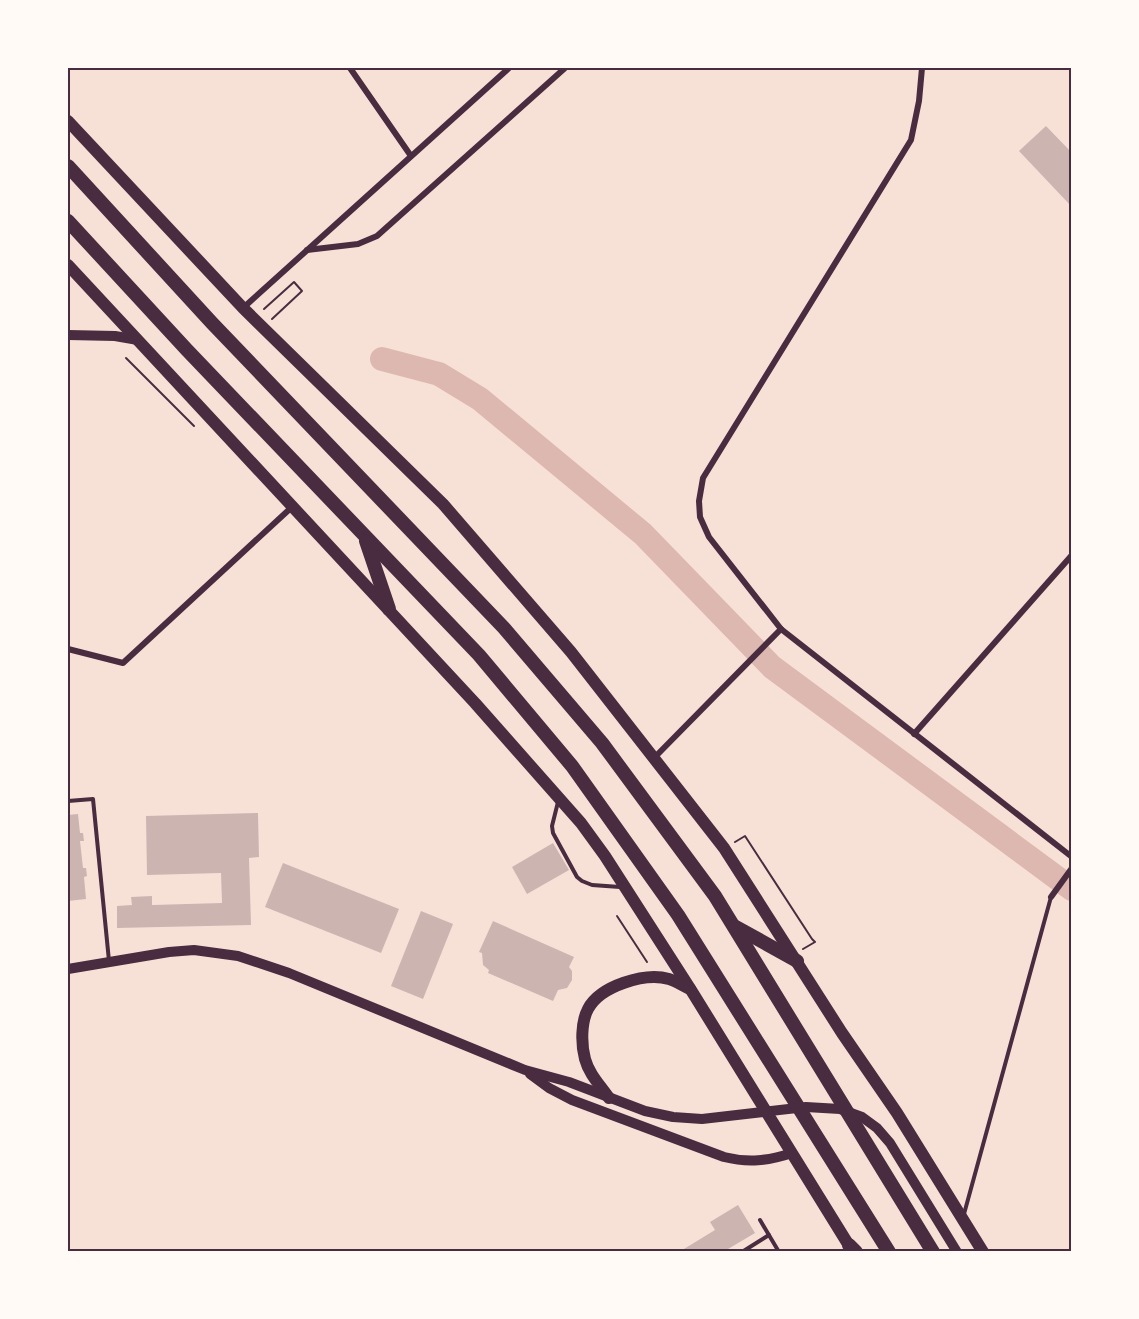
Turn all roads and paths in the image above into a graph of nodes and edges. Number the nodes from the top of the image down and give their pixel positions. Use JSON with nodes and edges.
{"nodes":[{"id":1,"x":350,"y":68,"type":"edge"},
{"id":2,"x":509,"y":68,"type":"edge"},
{"id":3,"x":565,"y":68,"type":"edge"},
{"id":4,"x":922,"y":68,"type":"edge"},
{"id":5,"x":68,"y":120,"type":"edge"},
{"id":6,"x":411,"y":156,"type":"junction"},
{"id":7,"x":68,"y":166,"type":"edge"},
{"id":8,"x":68,"y":221,"type":"edge"},
{"id":9,"x":306,"y":250,"type":"junction"},
{"id":10,"x":68,"y":265,"type":"edge"},
{"id":11,"x":275,"y":299,"type":"dead end"},
{"id":12,"x":243,"y":308,"type":"junction"},
{"id":13,"x":272,"y":319,"type":"dead end"},
{"id":14,"x":68,"y":335,"type":"edge"},
{"id":15,"x":138,"y":340,"type":"junction"},
{"id":16,"x":126,"y":358,"type":"dead end"},
{"id":17,"x":194,"y":426,"type":"dead end"},
{"id":18,"x":293,"y":506,"type":"junction"},
{"id":19,"x":365,"y":536,"type":"junction"},
{"id":20,"x":1071,"y":555,"type":"edge"},
{"id":21,"x":388,"y":609,"type":"junction"},
{"id":22,"x":781,"y":629,"type":"junction"},
{"id":23,"x":68,"y":649,"type":"edge"},
{"id":24,"x":914,"y":734,"type":"junction"},
{"id":25,"x":654,"y":758,"type":"junction"},
{"id":26,"x":555,"y":793,"type":"junction"},
{"id":27,"x":68,"y":801,"type":"edge"},
{"id":28,"x":735,"y":842,"type":"dead end"},
{"id":29,"x":1071,"y":857,"type":"edge"},
{"id":30,"x":1071,"y":868,"type":"edge"},
{"id":31,"x":626,"y":889,"type":"junction"},
{"id":32,"x":1051,"y":897,"type":"joint"},
{"id":33,"x":617,"y":916,"type":"dead end"},
{"id":34,"x":733,"y":926,"type":"junction"},
{"id":35,"x":800,"y":955,"type":"junction"},
{"id":36,"x":109,"y":962,"type":"junction"},
{"id":37,"x":647,"y":962,"type":"dead end"},
{"id":38,"x":68,"y":969,"type":"edge"},
{"id":39,"x":691,"y":990,"type":"junction"},
{"id":40,"x":525,"y":1070,"type":"junction"},
{"id":41,"x":609,"y":1098,"type":"junction"},
{"id":42,"x":792,"y":1154,"type":"junction"},
{"id":43,"x":963,"y":1219,"type":"junction"},
{"id":44,"x":760,"y":1220,"type":"dead end"},
{"id":45,"x":769,"y":1235,"type":"junction"},
{"id":46,"x":853,"y":1249,"type":"edge"},
{"id":47,"x":742,"y":1251,"type":"edge"},
{"id":48,"x":779,"y":1251,"type":"edge"},
{"id":49,"x":889,"y":1251,"type":"edge"},
{"id":50,"x":933,"y":1251,"type":"edge"},
{"id":51,"x":957,"y":1251,"type":"edge"},
{"id":52,"x":983,"y":1251,"type":"edge"}],
"edges":[{"from":1,"to":6,"type":"street"},
{"from":2,"to":6,"type":"street"},
{"from":3,"to":9,"type":"street"},
{"from":4,"to":22,"type":"street"},
{"from":5,"to":12,"type":"main road"},
{"from":6,"to":9,"type":"street"},
{"from":7,"to":34,"type":"highway"},
{"from":8,"to":19,"type":"highway"},
{"from":9,"to":12,"type":"street"},
{"from":10,"to":15,"type":"main road"},
{"from":11,"to":13,"type":"path"},
{"from":12,"to":25,"type":"main road"},
{"from":14,"to":15,"type":"street"},
{"from":15,"to":18,"type":"main road"},
{"from":16,"to":17,"type":"path"},
{"from":18,"to":21,"type":"main road"},
{"from":18,"to":23,"type":"street"},
{"from":19,"to":21,"type":"highway"},
{"from":19,"to":49,"type":"highway"},
{"from":20,"to":24,"type":"street"},
{"from":21,"to":26,"type":"main road"},
{"from":22,"to":24,"type":"street"},
{"from":22,"to":25,"type":"street"},
{"from":24,"to":29,"type":"street"},
{"from":25,"to":35,"type":"main road"},
{"from":26,"to":31,"type":"main road"},
{"from":26,"to":31,"type":"lane"},
{"from":27,"to":36,"type":"lane"},
{"from":28,"to":35,"type":"path"},
{"from":30,"to":32,"type":"street"},
{"from":31,"to":39,"type":"main road"},
{"from":32,"to":43,"type":"lane"},
{"from":33,"to":37,"type":"path"},
{"from":34,"to":35,"type":"highway"},
{"from":34,"to":50,"type":"highway"},
{"from":35,"to":43,"type":"main road"},
{"from":36,"to":38,"type":"street"},
{"from":36,"to":40,"type":"street"},
{"from":39,"to":41,"type":"main road"},
{"from":39,"to":42,"type":"main road"},
{"from":40,"to":41,"type":"street"},
{"from":40,"to":42,"type":"street"},
{"from":41,"to":51,"type":"street"},
{"from":42,"to":46,"type":"main road"},
{"from":43,"to":52,"type":"main road"},
{"from":44,"to":45,"type":"lane"},
{"from":45,"to":47,"type":"lane"},
{"from":45,"to":48,"type":"lane"}]}
